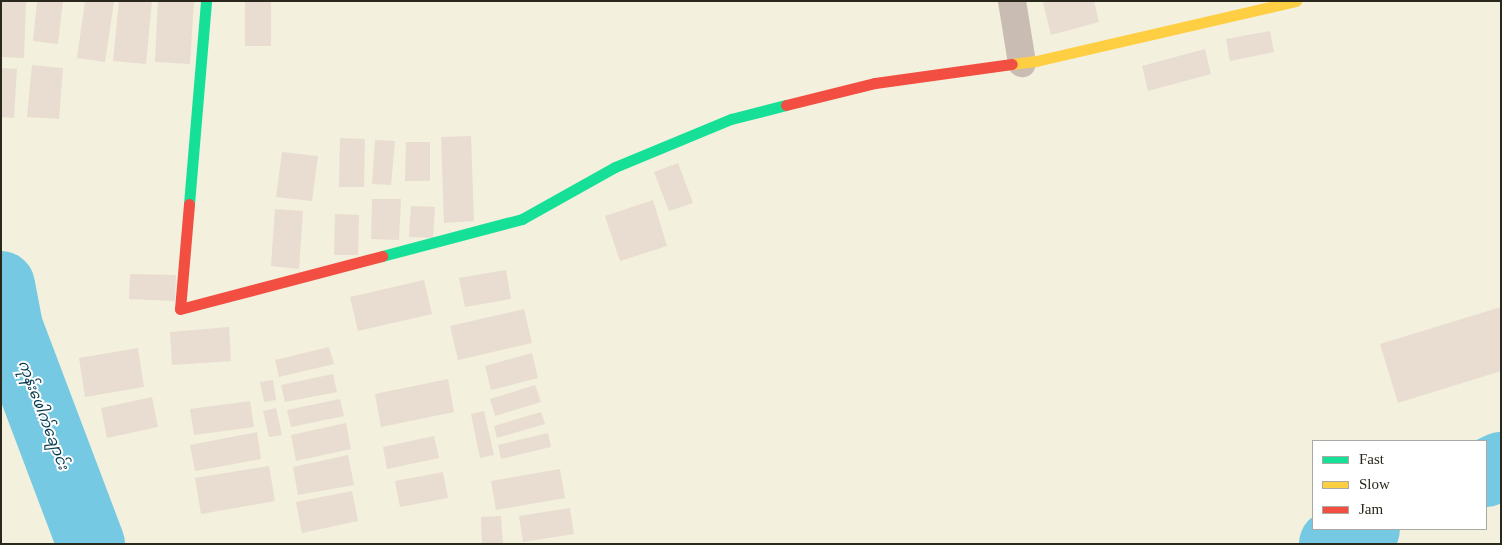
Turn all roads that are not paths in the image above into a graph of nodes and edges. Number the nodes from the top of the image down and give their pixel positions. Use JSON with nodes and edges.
{"nodes":[{"id":1,"x":206,"y":1,"type":"edge"},
{"id":2,"x":1012,"y":1,"type":"edge"},
{"id":3,"x":1296,"y":1,"type":"edge"},
{"id":4,"x":1022,"y":63,"type":"junction"}],
"edges":[{"from":1,"to":4,"type":"street"},
{"from":2,"to":4,"type":"street"},
{"from":3,"to":4,"type":"street"}]}
